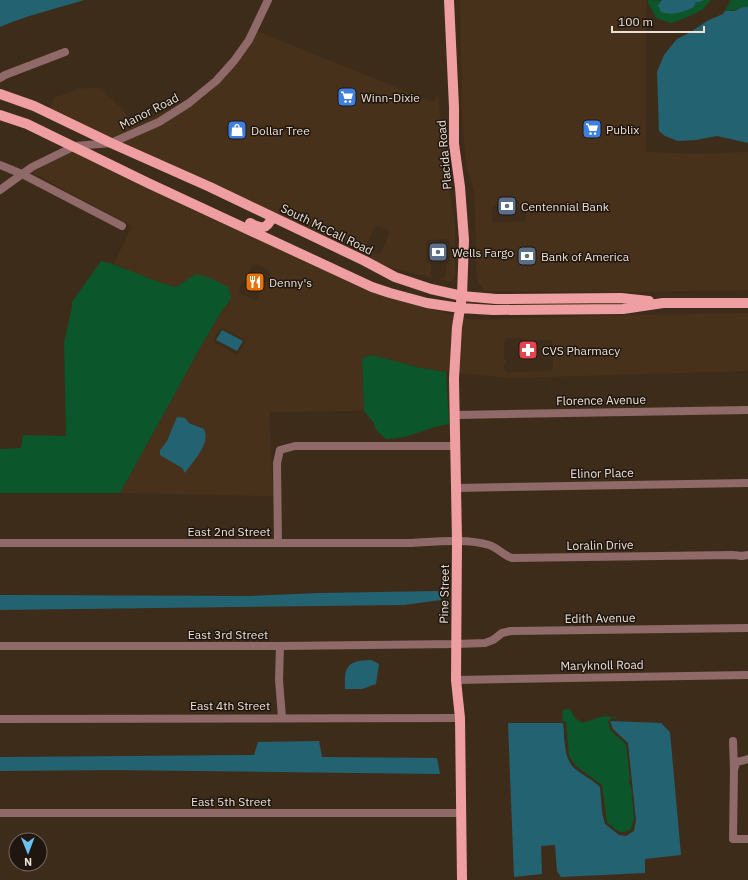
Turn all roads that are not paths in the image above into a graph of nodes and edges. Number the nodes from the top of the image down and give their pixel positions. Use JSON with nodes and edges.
{"nodes":[{"id":1,"x":268,"y":0,"type":"edge"},
{"id":2,"x":450,"y":0,"type":"edge"},
{"id":3,"x":65,"y":52,"type":"dead end"},
{"id":4,"x":0,"y":78,"type":"edge"},
{"id":5,"x":0,"y":94,"type":"edge"},
{"id":6,"x":0,"y":115,"type":"edge"},
{"id":7,"x":111,"y":143,"type":"junction"},
{"id":8,"x":75,"y":146,"type":"junction"},
{"id":9,"x":0,"y":166,"type":"edge"},
{"id":10,"x":22,"y":174,"type":"junction"},
{"id":11,"x":0,"y":190,"type":"edge"},
{"id":12,"x":218,"y":215,"type":"junction"},
{"id":13,"x":272,"y":217,"type":"junction"},
{"id":14,"x":122,"y":226,"type":"dead end"},
{"id":15,"x":462,"y":296,"type":"junction"},
{"id":16,"x":748,"y":302,"type":"edge"},
{"id":17,"x":663,"y":303,"type":"junction"},
{"id":18,"x":460,"y":308,"type":"junction"},
{"id":19,"x":748,"y":410,"type":"edge"},
{"id":20,"x":455,"y":415,"type":"junction"},
{"id":21,"x":456,"y":446,"type":"junction"},
{"id":22,"x":748,"y":483,"type":"edge"},
{"id":23,"x":456,"y":488,"type":"junction"},
{"id":24,"x":457,"y":541,"type":"junction"},
{"id":25,"x":0,"y":543,"type":"edge"},
{"id":26,"x":278,"y":543,"type":"junction"},
{"id":27,"x":748,"y":555,"type":"edge"},
{"id":28,"x":748,"y":628,"type":"edge"},
{"id":29,"x":456,"y":644,"type":"junction"},
{"id":30,"x":0,"y":646,"type":"edge"},
{"id":31,"x":280,"y":646,"type":"junction"},
{"id":32,"x":748,"y":675,"type":"edge"},
{"id":33,"x":456,"y":680,"type":"junction"},
{"id":34,"x":282,"y":717,"type":"junction"},
{"id":35,"x":460,"y":718,"type":"junction"},
{"id":36,"x":0,"y":719,"type":"edge"},
{"id":37,"x":733,"y":741,"type":"dead end"},
{"id":38,"x":748,"y":759,"type":"edge"},
{"id":39,"x":734,"y":770,"type":"junction"},
{"id":40,"x":0,"y":813,"type":"edge"},
{"id":41,"x":461,"y":813,"type":"junction"},
{"id":42,"x":748,"y":839,"type":"edge"},
{"id":43,"x":462,"y":880,"type":"edge"}],
"edges":[{"from":1,"to":7,"type":"street","name":"Manor Road"},
{"from":2,"to":15,"type":"main road","name":"Placida Road"},
{"from":3,"to":4,"type":"street"},
{"from":5,"to":7,"type":"main road","name":"South McCall Road"},
{"from":6,"to":8,"type":"main road","name":"South McCall Road"},
{"from":7,"to":8,"type":"street","name":"Manor Road"},
{"from":7,"to":13,"type":"main road","name":"South McCall Road"},
{"from":8,"to":10,"type":"street","name":"Manor Road"},
{"from":8,"to":12,"type":"main road","name":"South McCall Road"},
{"from":9,"to":10,"type":"street"},
{"from":10,"to":11,"type":"street","name":"Manor Road"},
{"from":10,"to":14,"type":"street"},
{"from":12,"to":13,"type":"main road"},
{"from":12,"to":18,"type":"main road","name":"South McCall Road"},
{"from":13,"to":15,"type":"main road","name":"South McCall Road"},
{"from":15,"to":17,"type":"main road","name":"South McCall Road"},
{"from":15,"to":18,"type":"main road","name":"Placida Road"},
{"from":16,"to":17,"type":"main road","name":"South McCall Road"},
{"from":17,"to":18,"type":"main road","name":"South McCall Road"},
{"from":18,"to":20,"type":"main road","name":"Pine Street"},
{"from":19,"to":20,"type":"street","name":"Florence Avenue"},
{"from":20,"to":21,"type":"main road","name":"Pine Street"},
{"from":21,"to":23,"type":"main road","name":"Pine Street"},
{"from":21,"to":26,"type":"street"},
{"from":22,"to":23,"type":"street","name":"Elinor Place"},
{"from":23,"to":24,"type":"main road","name":"Pine Street"},
{"from":24,"to":26,"type":"street","name":"East 2nd Street"},
{"from":24,"to":27,"type":"street","name":"Loralin Drive"},
{"from":24,"to":29,"type":"main road","name":"Pine Street"},
{"from":25,"to":26,"type":"street","name":"East 2nd Street"},
{"from":28,"to":29,"type":"street","name":"Edith Avenue"},
{"from":29,"to":31,"type":"street","name":"East 3rd Street"},
{"from":29,"to":33,"type":"main road","name":"Pine Street"},
{"from":30,"to":31,"type":"street","name":"East 3rd Street"},
{"from":31,"to":34,"type":"street"},
{"from":32,"to":33,"type":"street","name":"Maryknoll Road"},
{"from":33,"to":35,"type":"main road","name":"Pine Street"},
{"from":34,"to":35,"type":"street","name":"East 4th Street"},
{"from":34,"to":36,"type":"street","name":"East 4th Street"},
{"from":35,"to":41,"type":"main road","name":"Pine Street"},
{"from":37,"to":39,"type":"street"},
{"from":38,"to":39,"type":"street"},
{"from":39,"to":42,"type":"street"},
{"from":40,"to":41,"type":"street","name":"East 5th Street"},
{"from":41,"to":43,"type":"main road","name":"Pine Street"}]}
